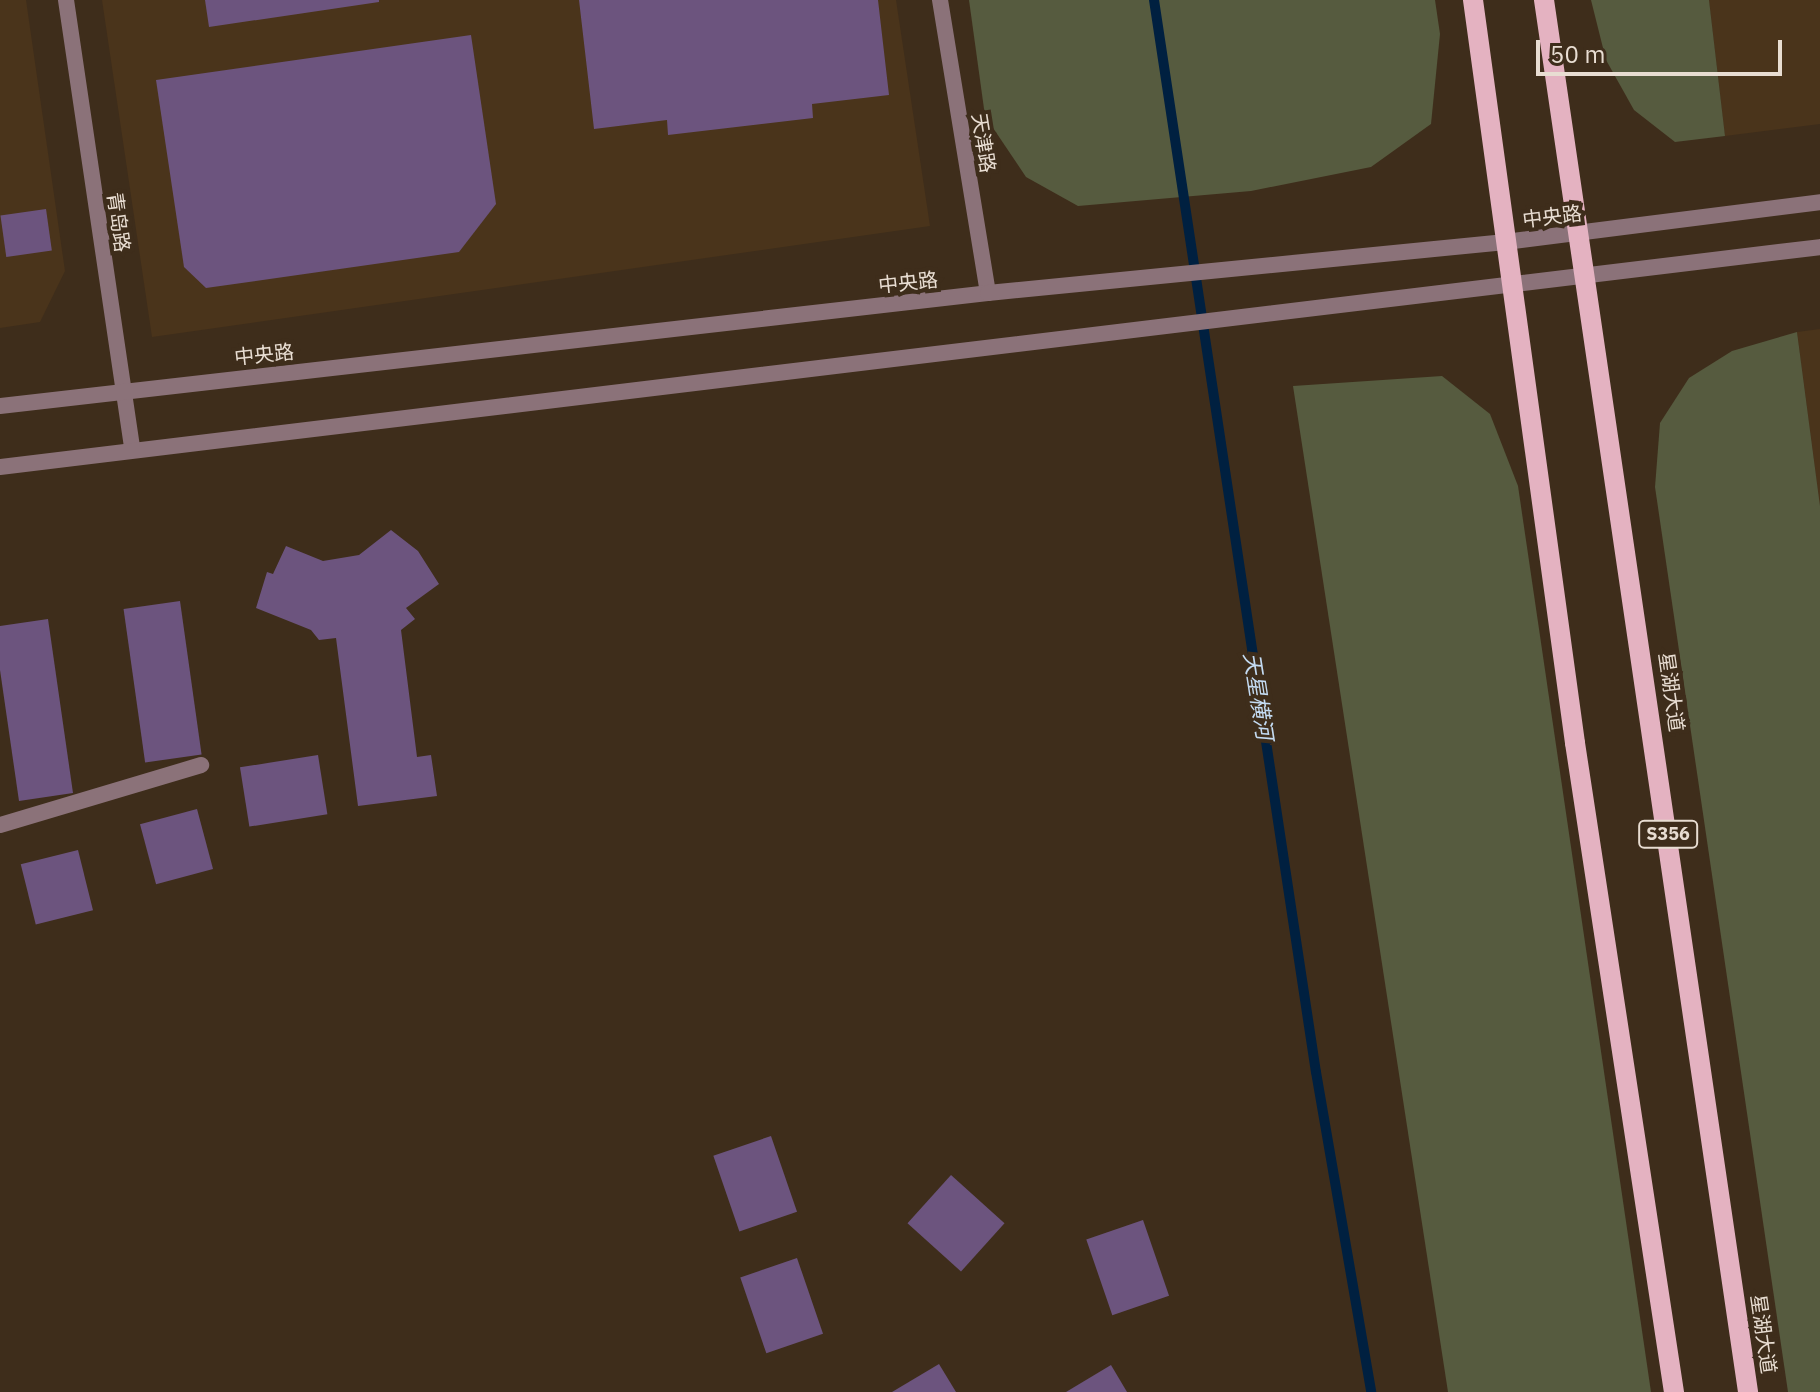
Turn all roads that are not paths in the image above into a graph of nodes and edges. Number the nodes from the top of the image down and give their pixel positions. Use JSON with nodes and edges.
{"nodes":[{"id":1,"x":66,"y":0,"type":"edge"},
{"id":2,"x":940,"y":0,"type":"edge"},
{"id":3,"x":1473,"y":0,"type":"edge"},
{"id":4,"x":1544,"y":0,"type":"edge"},
{"id":5,"x":1820,"y":202,"type":"edge"},
{"id":6,"x":1581,"y":232,"type":"junction"},
{"id":7,"x":1505,"y":242,"type":"junction"},
{"id":8,"x":1820,"y":247,"type":"edge"},
{"id":9,"x":1588,"y":277,"type":"junction"},
{"id":10,"x":1511,"y":282,"type":"junction"},
{"id":11,"x":988,"y":293,"type":"junction"},
{"id":12,"x":123,"y":390,"type":"junction"},
{"id":13,"x":0,"y":406,"type":"edge"},
{"id":14,"x":132,"y":449,"type":"junction"},
{"id":15,"x":0,"y":467,"type":"edge"},
{"id":16,"x":201,"y":765,"type":"dead end"},
{"id":17,"x":0,"y":825,"type":"edge"},
{"id":18,"x":1674,"y":1392,"type":"edge"},
{"id":19,"x":1748,"y":1392,"type":"edge"}],
"edges":[{"from":1,"to":12,"type":"street","name":"青岛路"},
{"from":2,"to":11,"type":"street","name":"天津路"},
{"from":3,"to":7,"type":"main road"},
{"from":4,"to":6,"type":"main road","name":"星湖大道"},
{"from":5,"to":6,"type":"street","name":"中央路"},
{"from":6,"to":7,"type":"street","name":"中央路"},
{"from":6,"to":9,"type":"main road","name":"星湖大道"},
{"from":7,"to":10,"type":"main road"},
{"from":7,"to":11,"type":"street","name":"中央路"},
{"from":8,"to":9,"type":"street"},
{"from":9,"to":10,"type":"street"},
{"from":9,"to":19,"type":"main road","name":"星湖大道","number":"S356"},
{"from":10,"to":14,"type":"street"},
{"from":10,"to":18,"type":"main road"},
{"from":11,"to":12,"type":"street","name":"中央路"},
{"from":12,"to":13,"type":"street","name":"中央路"},
{"from":12,"to":14,"type":"street","name":"青岛路"},
{"from":14,"to":15,"type":"street"},
{"from":16,"to":17,"type":"street"}]}
